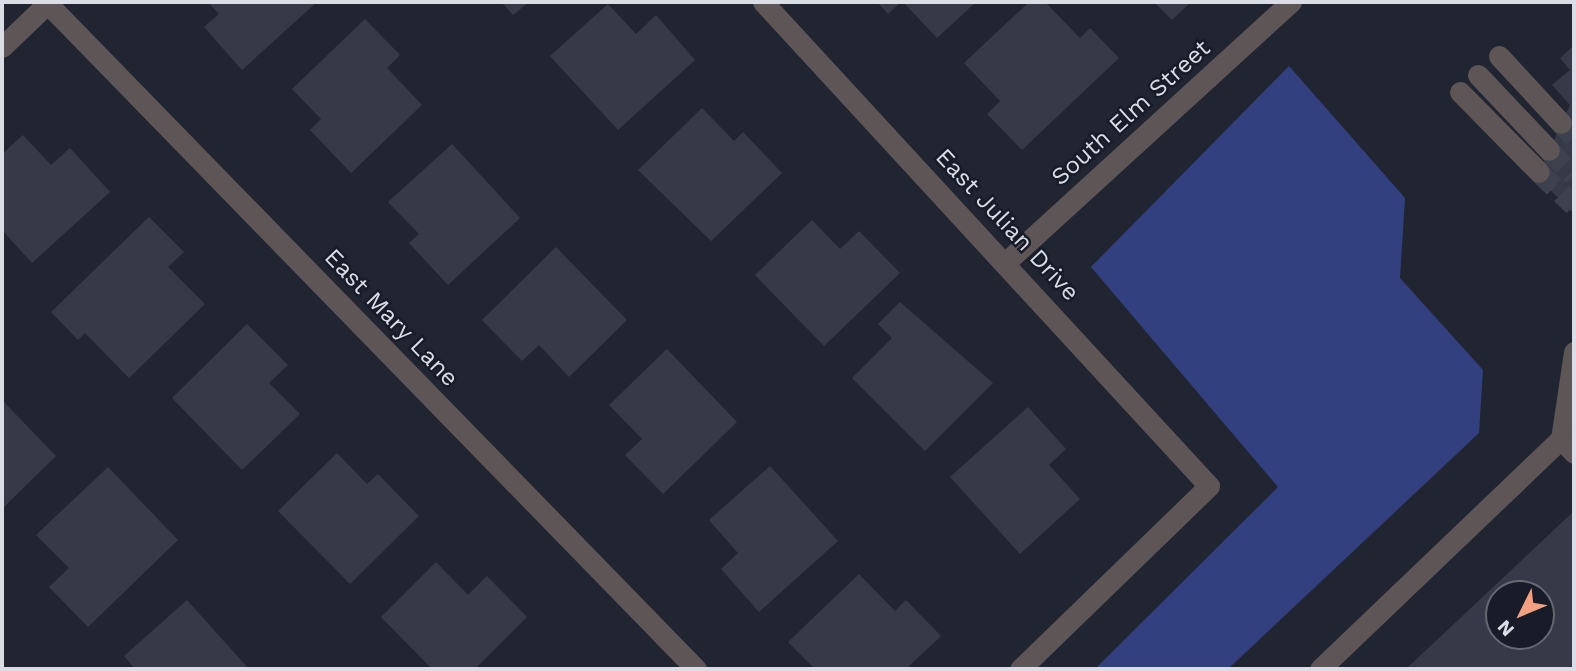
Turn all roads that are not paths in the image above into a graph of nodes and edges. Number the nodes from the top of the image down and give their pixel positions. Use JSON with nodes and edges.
{"nodes":[{"id":1,"x":48,"y":2,"type":"edge"},
{"id":2,"x":763,"y":2,"type":"edge"},
{"id":3,"x":1291,"y":2,"type":"edge"},
{"id":4,"x":2,"y":47,"type":"edge"},
{"id":5,"x":1499,"y":56,"type":"dead end"},
{"id":6,"x":1478,"y":75,"type":"dead end"},
{"id":7,"x":1460,"y":92,"type":"dead end"},
{"id":8,"x":1561,"y":124,"type":"tunnel mouth"},
{"id":9,"x":1549,"y":150,"type":"tunnel mouth"},
{"id":10,"x":1539,"y":172,"type":"tunnel mouth"},
{"id":11,"x":1006,"y":262,"type":"junction"},
{"id":12,"x":1574,"y":352,"type":"edge"},
{"id":13,"x":1568,"y":446,"type":"edge"},
{"id":14,"x":1340,"y":661,"type":"edge"},
{"id":15,"x":696,"y":669,"type":"edge"},
{"id":16,"x":1020,"y":669,"type":"edge"},
{"id":17,"x":1320,"y":669,"type":"edge"}],
"edges":[{"from":1,"to":4,"type":"street"},
{"from":1,"to":15,"type":"street","name":"East Mary Lane"},
{"from":2,"to":11,"type":"street","name":"East Julian Drive"},
{"from":3,"to":11,"type":"street","name":"South Elm Street"},
{"from":5,"to":8,"type":"street"},
{"from":6,"to":9,"type":"street"},
{"from":7,"to":10,"type":"street"},
{"from":11,"to":16,"type":"street","name":"East Julian Drive"},
{"from":12,"to":13,"type":"street"},
{"from":13,"to":14,"type":"street"},
{"from":14,"to":17,"type":"street"}]}
